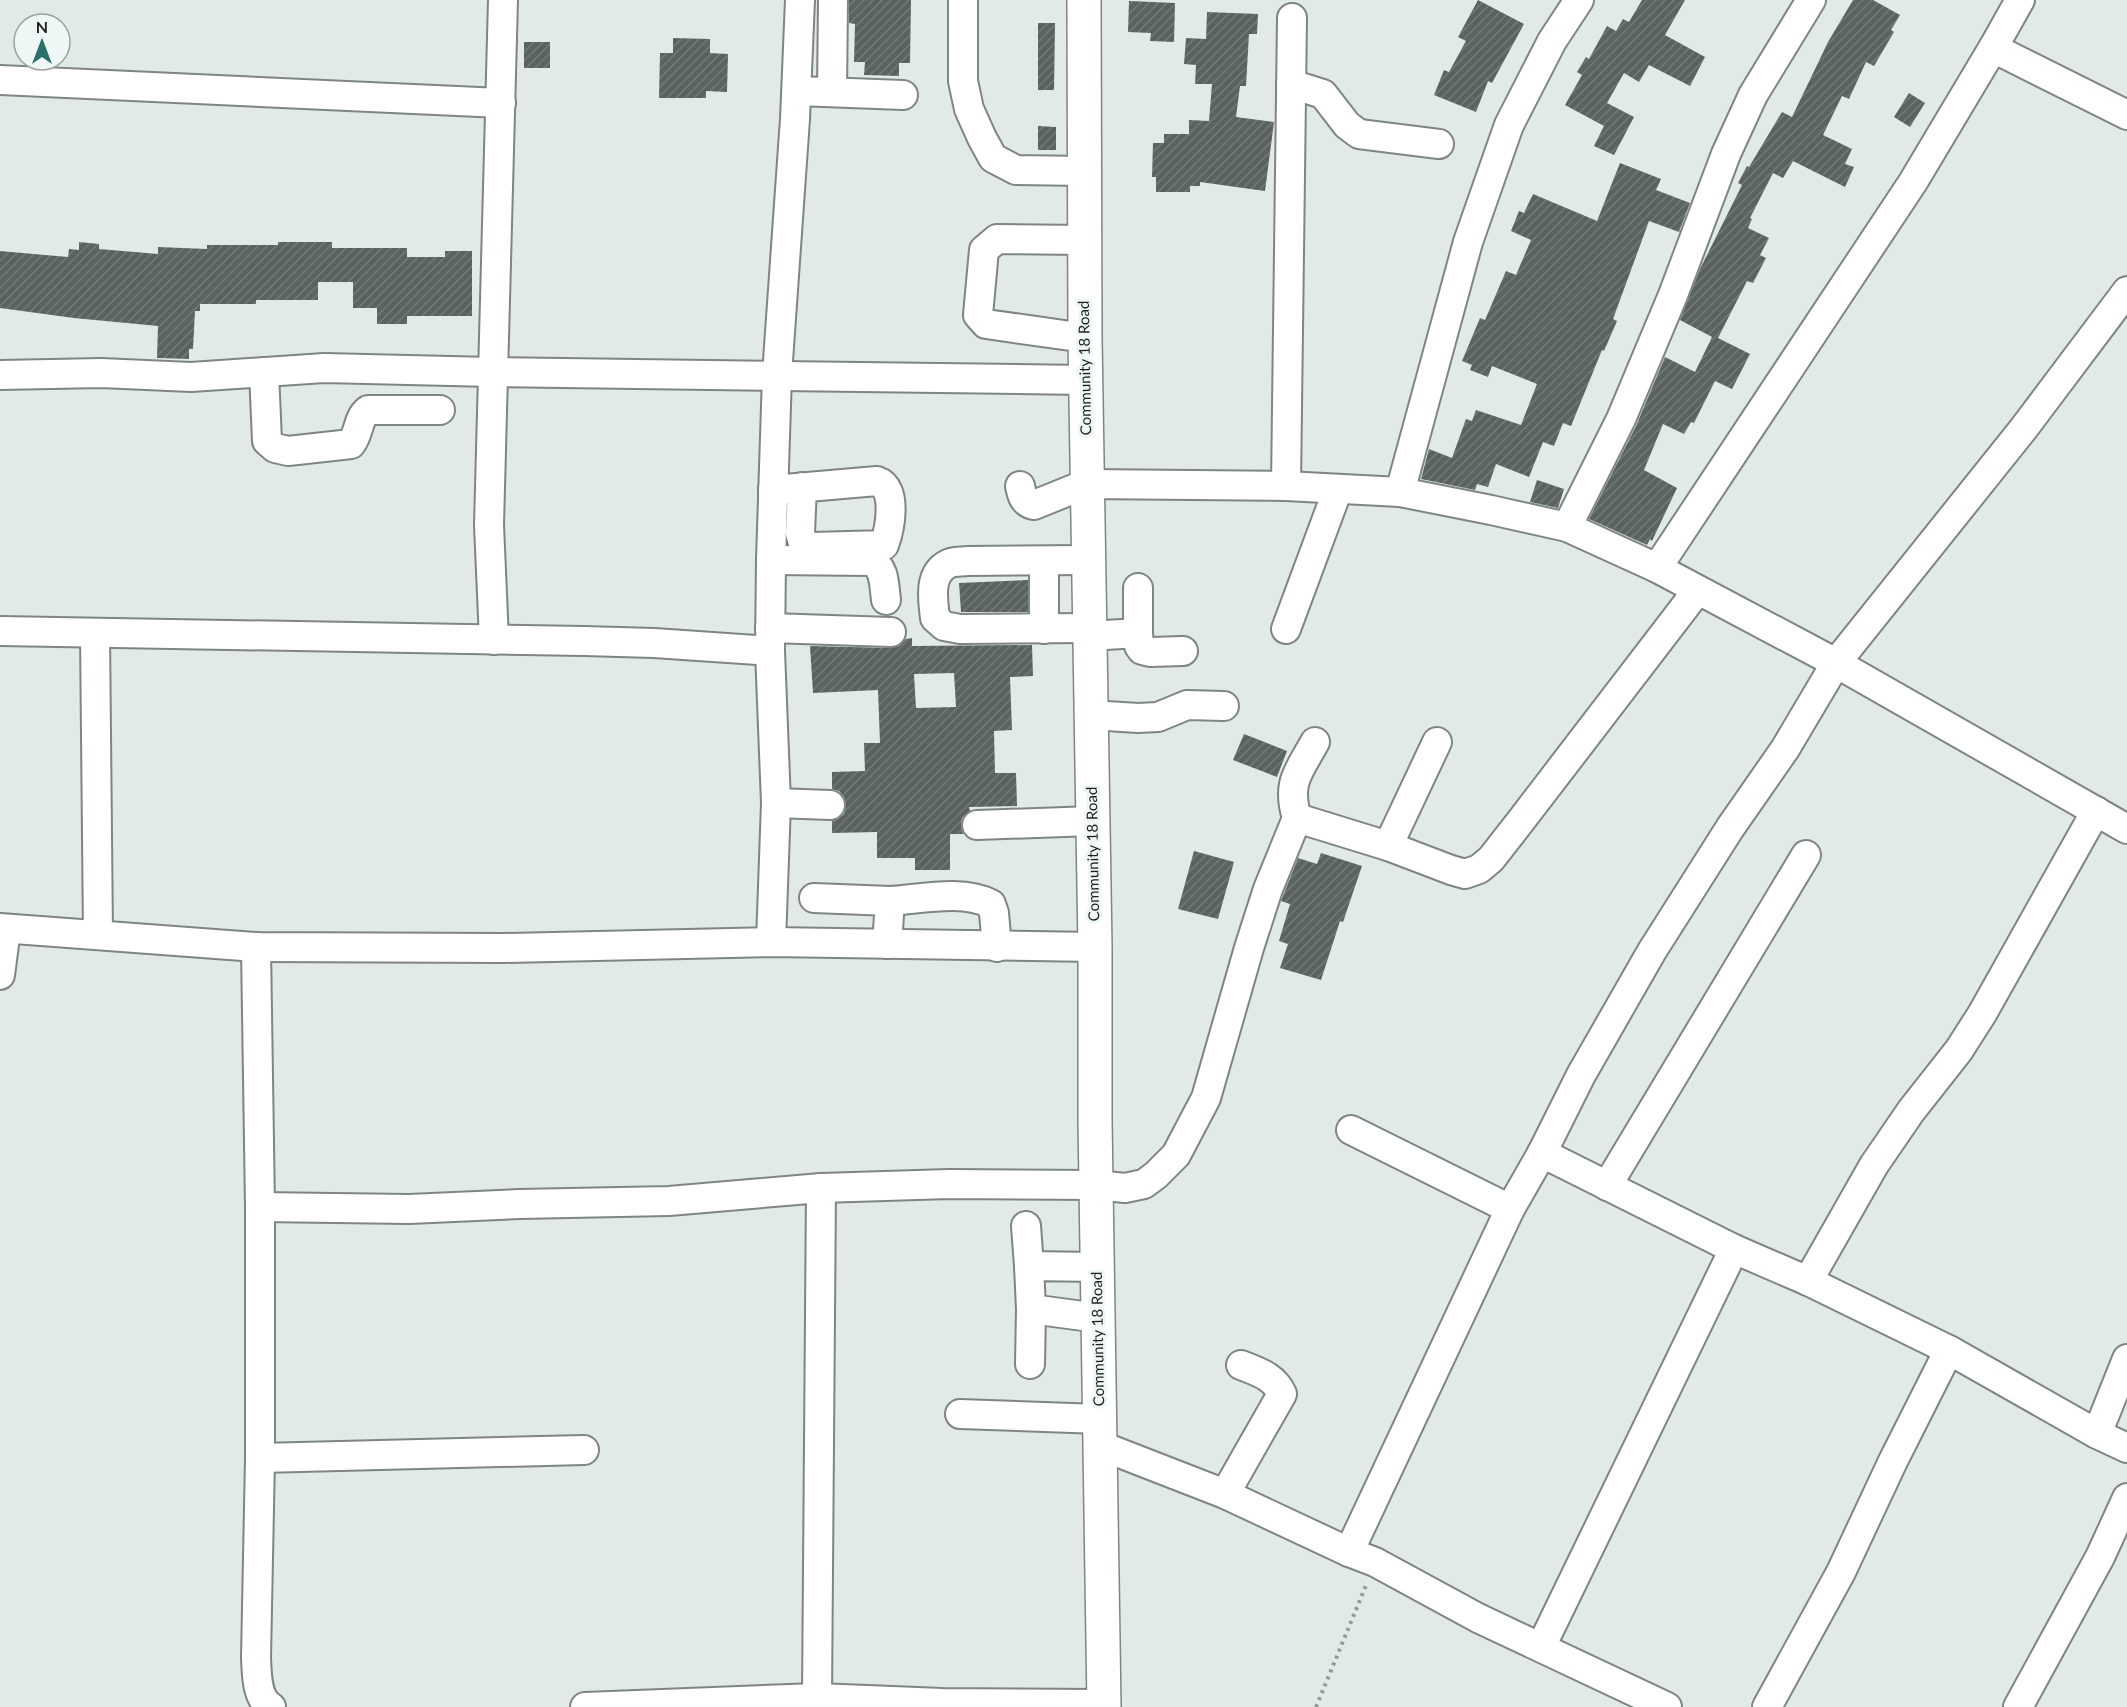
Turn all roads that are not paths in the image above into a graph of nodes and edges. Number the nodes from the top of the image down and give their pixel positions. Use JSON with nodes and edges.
{"nodes":[{"id":1,"x":503,"y":0,"type":"edge"},
{"id":2,"x":800,"y":0,"type":"edge"},
{"id":3,"x":833,"y":0,"type":"edge"},
{"id":4,"x":963,"y":0,"type":"edge"},
{"id":5,"x":1084,"y":0,"type":"edge"},
{"id":6,"x":1579,"y":0,"type":"edge"},
{"id":7,"x":1811,"y":0,"type":"edge"},
{"id":8,"x":2020,"y":0,"type":"edge"},
{"id":9,"x":1292,"y":18,"type":"dead end"},
{"id":10,"x":1993,"y":48,"type":"junction"},
{"id":11,"x":0,"y":80,"type":"edge"},
{"id":12,"x":1291,"y":84,"type":"junction"},
{"id":13,"x":796,"y":92,"type":"junction"},
{"id":14,"x":832,"y":93,"type":"junction"},
{"id":15,"x":903,"y":95,"type":"dead end"},
{"id":16,"x":501,"y":103,"type":"junction"},
{"id":17,"x":2127,"y":115,"type":"edge"},
{"id":18,"x":1439,"y":144,"type":"dead end"},
{"id":19,"x":1084,"y":171,"type":"junction"},
{"id":20,"x":1084,"y":240,"type":"junction"},
{"id":21,"x":2127,"y":291,"type":"edge"},
{"id":22,"x":1084,"y":338,"type":"junction"},
{"id":23,"x":264,"y":372,"type":"junction"},
{"id":24,"x":492,"y":372,"type":"junction"},
{"id":25,"x":0,"y":375,"type":"edge"},
{"id":26,"x":777,"y":375,"type":"junction"},
{"id":27,"x":1085,"y":380,"type":"junction"},
{"id":28,"x":440,"y":410,"type":"dead end"},
{"id":29,"x":1086,"y":484,"type":"junction"},
{"id":30,"x":1020,"y":486,"type":"dead end"},
{"id":31,"x":1286,"y":486,"type":"junction"},
{"id":32,"x":801,"y":487,"type":"dead end"},
{"id":33,"x":1338,"y":489,"type":"junction"},
{"id":34,"x":773,"y":490,"type":"junction"},
{"id":35,"x":1400,"y":492,"type":"junction"},
{"id":36,"x":1567,"y":527,"type":"junction"},
{"id":37,"x":771,"y":560,"type":"junction"},
{"id":38,"x":1088,"y":560,"type":"junction"},
{"id":39,"x":1044,"y":561,"type":"junction"},
{"id":40,"x":1657,"y":568,"type":"junction"},
{"id":41,"x":1138,"y":588,"type":"dead end"},
{"id":42,"x":1697,"y":591,"type":"junction"},
{"id":43,"x":886,"y":600,"type":"dead end"},
{"id":44,"x":1044,"y":628,"type":"junction"},
{"id":45,"x":1286,"y":628,"type":"dead end"},
{"id":46,"x":0,"y":631,"type":"edge"},
{"id":47,"x":891,"y":632,"type":"dead end"},
{"id":48,"x":1089,"y":632,"type":"junction"},
{"id":49,"x":95,"y":633,"type":"junction"},
{"id":50,"x":1138,"y":633,"type":"junction"},
{"id":51,"x":494,"y":640,"type":"junction"},
{"id":52,"x":770,"y":640,"type":"junction"},
{"id":53,"x":1183,"y":651,"type":"dead end"},
{"id":54,"x":1836,"y":663,"type":"junction"},
{"id":55,"x":1224,"y":706,"type":"dead end"},
{"id":56,"x":1090,"y":716,"type":"junction"},
{"id":57,"x":1315,"y":742,"type":"dead end"},
{"id":58,"x":1437,"y":742,"type":"dead end"},
{"id":59,"x":776,"y":803,"type":"junction"},
{"id":60,"x":830,"y":805,"type":"dead end"},
{"id":61,"x":2096,"y":811,"type":"junction"},
{"id":62,"x":1297,"y":818,"type":"junction"},
{"id":63,"x":1093,"y":821,"type":"junction"},
{"id":64,"x":977,"y":825,"type":"dead end"},
{"id":65,"x":2126,"y":828,"type":"edge"},
{"id":66,"x":1388,"y":846,"type":"junction"},
{"id":67,"x":1806,"y":855,"type":"dead end"},
{"id":68,"x":814,"y":898,"type":"dead end"},
{"id":69,"x":890,"y":902,"type":"junction"},
{"id":70,"x":3,"y":928,"type":"edge"},
{"id":71,"x":98,"y":935,"type":"junction"},
{"id":72,"x":771,"y":942,"type":"junction"},
{"id":73,"x":887,"y":944,"type":"junction"},
{"id":74,"x":256,"y":947,"type":"junction"},
{"id":75,"x":997,"y":947,"type":"junction"},
{"id":76,"x":1095,"y":947,"type":"junction"},
{"id":77,"x":0,"y":975,"type":"edge"},
{"id":78,"x":1351,"y":1130,"type":"dead end"},
{"id":79,"x":1542,"y":1152,"type":"junction"},
{"id":80,"x":1096,"y":1185,"type":"junction"},
{"id":81,"x":1607,"y":1186,"type":"junction"},
{"id":82,"x":821,"y":1188,"type":"junction"},
{"id":83,"x":260,"y":1207,"type":"junction"},
{"id":84,"x":1510,"y":1209,"type":"junction"},
{"id":85,"x":1026,"y":1226,"type":"dead end"},
{"id":86,"x":1734,"y":1249,"type":"junction"},
{"id":87,"x":1029,"y":1266,"type":"junction"},
{"id":88,"x":1097,"y":1267,"type":"junction"},
{"id":89,"x":1808,"y":1281,"type":"junction"},
{"id":90,"x":1031,"y":1310,"type":"junction"},
{"id":91,"x":1098,"y":1318,"type":"junction"},
{"id":92,"x":1949,"y":1350,"type":"junction"},
{"id":93,"x":2127,"y":1359,"type":"edge"},
{"id":94,"x":1030,"y":1364,"type":"dead end"},
{"id":95,"x":1241,"y":1365,"type":"dead end"},
{"id":96,"x":960,"y":1414,"type":"dead end"},
{"id":97,"x":1100,"y":1432,"type":"junction"},
{"id":98,"x":2097,"y":1434,"type":"junction"},
{"id":99,"x":2127,"y":1448,"type":"edge"},
{"id":100,"x":584,"y":1449,"type":"dead end"},
{"id":101,"x":260,"y":1458,"type":"junction"},
{"id":102,"x":1225,"y":1494,"type":"junction"},
{"id":103,"x":2127,"y":1498,"type":"edge"},
{"id":104,"x":1362,"y":1557,"type":"junction"},
{"id":105,"x":1541,"y":1647,"type":"junction"},
{"id":106,"x":818,"y":1698,"type":"junction"},
{"id":107,"x":1104,"y":1706,"type":"edge"},
{"id":108,"x":271,"y":1707,"type":"edge"},
{"id":109,"x":585,"y":1707,"type":"edge"},
{"id":110,"x":1667,"y":1707,"type":"edge"},
{"id":111,"x":1767,"y":1707,"type":"edge"},
{"id":112,"x":2018,"y":1707,"type":"edge"}],
"edges":[{"from":1,"to":16,"type":"street"},
{"from":2,"to":13,"type":"street"},
{"from":3,"to":14,"type":"street"},
{"from":4,"to":19,"type":"street"},
{"from":5,"to":19,"type":"main road","name":"Community 18 Road"},
{"from":6,"to":35,"type":"street"},
{"from":7,"to":36,"type":"street"},
{"from":8,"to":10,"type":"street"},
{"from":9,"to":12,"type":"street"},
{"from":10,"to":17,"type":"street"},
{"from":10,"to":40,"type":"street"},
{"from":11,"to":16,"type":"street"},
{"from":12,"to":18,"type":"street"},
{"from":12,"to":31,"type":"street"},
{"from":13,"to":14,"type":"street"},
{"from":13,"to":26,"type":"street"},
{"from":14,"to":15,"type":"street"},
{"from":16,"to":24,"type":"street"},
{"from":19,"to":20,"type":"main road","name":"Community 18 Road"},
{"from":20,"to":22,"type":"main road","name":"Community 18 Road"},
{"from":20,"to":22,"type":"street"},
{"from":21,"to":54,"type":"street"},
{"from":22,"to":27,"type":"main road","name":"Community 18 Road"},
{"from":23,"to":24,"type":"street"},
{"from":23,"to":25,"type":"street"},
{"from":23,"to":28,"type":"street"},
{"from":24,"to":26,"type":"street"},
{"from":24,"to":51,"type":"street"},
{"from":26,"to":27,"type":"street"},
{"from":26,"to":34,"type":"street"},
{"from":27,"to":29,"type":"main road","name":"Community 18 Road"},
{"from":29,"to":30,"type":"street"},
{"from":29,"to":31,"type":"street"},
{"from":29,"to":38,"type":"main road","name":"Community 18 Road"},
{"from":31,"to":33,"type":"street"},
{"from":32,"to":34,"type":"street"},
{"from":33,"to":35,"type":"street"},
{"from":33,"to":45,"type":"street"},
{"from":34,"to":37,"type":"street"},
{"from":35,"to":36,"type":"street"},
{"from":36,"to":40,"type":"street"},
{"from":37,"to":43,"type":"street"},
{"from":37,"to":52,"type":"street"},
{"from":38,"to":39,"type":"street"},
{"from":38,"to":48,"type":"main road","name":"Community 18 Road"},
{"from":39,"to":44,"type":"street"},
{"from":39,"to":44,"type":"street"},
{"from":40,"to":42,"type":"street"},
{"from":41,"to":50,"type":"street"},
{"from":42,"to":54,"type":"street"},
{"from":42,"to":66,"type":"street"},
{"from":44,"to":48,"type":"street"},
{"from":46,"to":49,"type":"street"},
{"from":47,"to":52,"type":"street"},
{"from":48,"to":50,"type":"street"},
{"from":48,"to":56,"type":"main road","name":"Community 18 Road"},
{"from":49,"to":51,"type":"street"},
{"from":49,"to":71,"type":"street"},
{"from":50,"to":53,"type":"street"},
{"from":51,"to":52,"type":"street"},
{"from":52,"to":59,"type":"street"},
{"from":54,"to":61,"type":"street"},
{"from":54,"to":79,"type":"street"},
{"from":55,"to":56,"type":"street"},
{"from":56,"to":63,"type":"main road","name":"Community 18 Road"},
{"from":57,"to":62,"type":"street"},
{"from":58,"to":66,"type":"street"},
{"from":59,"to":60,"type":"street"},
{"from":59,"to":72,"type":"street"},
{"from":61,"to":65,"type":"street"},
{"from":61,"to":89,"type":"street"},
{"from":62,"to":66,"type":"street"},
{"from":62,"to":80,"type":"street"},
{"from":63,"to":64,"type":"street"},
{"from":63,"to":76,"type":"main road","name":"Community 18 Road"},
{"from":67,"to":81,"type":"street"},
{"from":68,"to":69,"type":"street"},
{"from":69,"to":73,"type":"street"},
{"from":69,"to":75,"type":"street"},
{"from":70,"to":71,"type":"street"},
{"from":70,"to":77,"type":"street"},
{"from":71,"to":74,"type":"street"},
{"from":72,"to":73,"type":"street"},
{"from":72,"to":74,"type":"street"},
{"from":73,"to":75,"type":"street"},
{"from":74,"to":83,"type":"street"},
{"from":75,"to":76,"type":"street"},
{"from":76,"to":80,"type":"main road","name":"Community 18 Road"},
{"from":78,"to":84,"type":"street"},
{"from":79,"to":81,"type":"street"},
{"from":79,"to":84,"type":"street"},
{"from":80,"to":82,"type":"street"},
{"from":80,"to":88,"type":"main road","name":"Community 18 Road"},
{"from":81,"to":86,"type":"street"},
{"from":82,"to":83,"type":"street"},
{"from":82,"to":106,"type":"street"},
{"from":83,"to":101,"type":"street"},
{"from":84,"to":104,"type":"street"},
{"from":85,"to":87,"type":"street"},
{"from":86,"to":89,"type":"street"},
{"from":86,"to":105,"type":"street"},
{"from":87,"to":88,"type":"street"},
{"from":87,"to":90,"type":"street"},
{"from":88,"to":91,"type":"main road","name":"Community 18 Road"},
{"from":89,"to":92,"type":"street"},
{"from":90,"to":91,"type":"street"},
{"from":90,"to":94,"type":"street"},
{"from":91,"to":97,"type":"main road","name":"Community 18 Road"},
{"from":92,"to":98,"type":"street"},
{"from":92,"to":111,"type":"street"},
{"from":93,"to":98,"type":"street"},
{"from":95,"to":102,"type":"street"},
{"from":96,"to":97,"type":"street"},
{"from":97,"to":102,"type":"street"},
{"from":97,"to":107,"type":"main road","name":"Community 18 Road"},
{"from":98,"to":99,"type":"street"},
{"from":100,"to":101,"type":"street"},
{"from":101,"to":108,"type":"street"},
{"from":102,"to":104,"type":"street"},
{"from":103,"to":112,"type":"street"},
{"from":104,"to":105,"type":"street"},
{"from":105,"to":110,"type":"street"},
{"from":106,"to":107,"type":"street"},
{"from":106,"to":109,"type":"street"}]}
